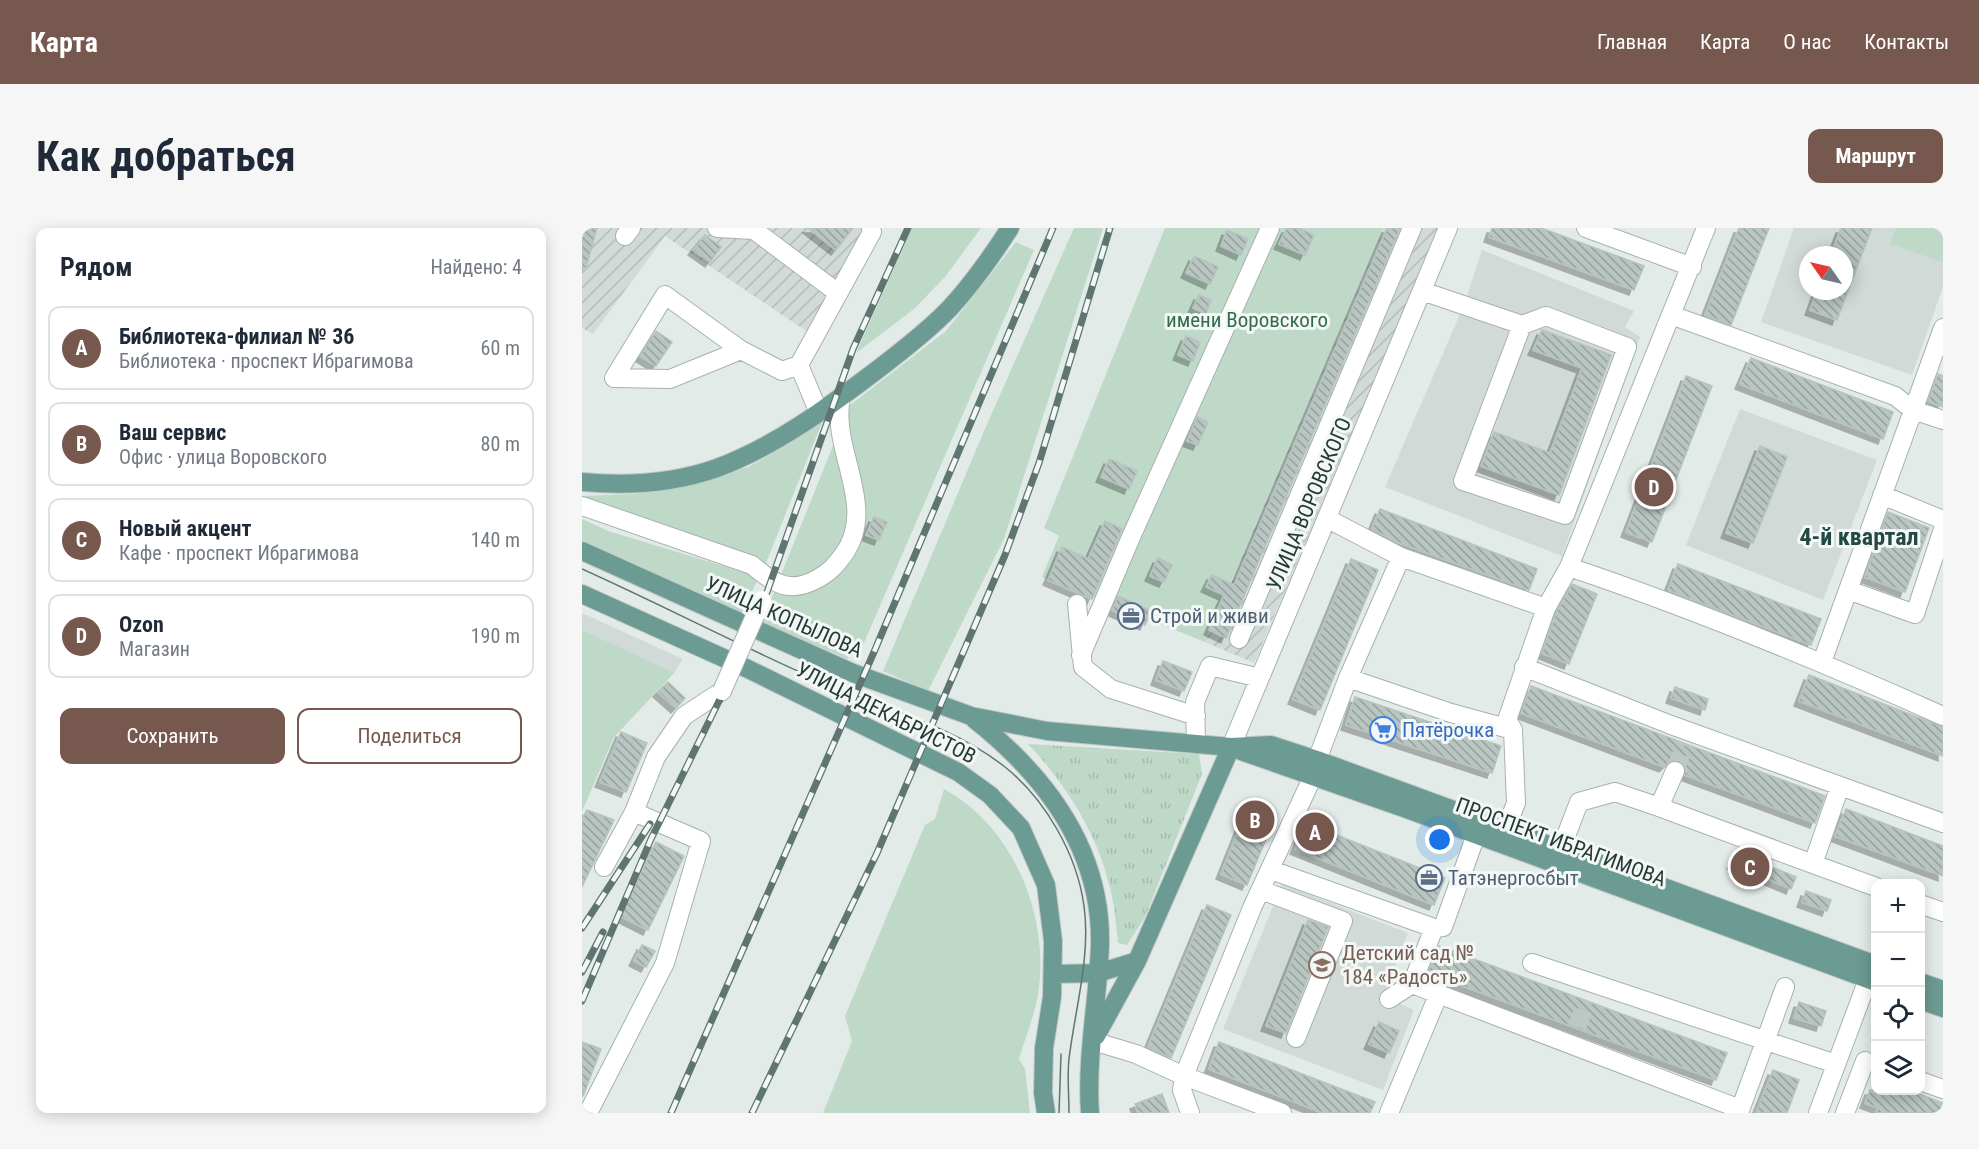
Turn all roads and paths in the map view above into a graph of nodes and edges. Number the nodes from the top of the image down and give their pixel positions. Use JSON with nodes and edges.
{"nodes":[{"id":1,"x":717,"y":228,"type":"edge"},
{"id":2,"x":1010,"y":228,"type":"edge"},
{"id":3,"x":1270,"y":228,"type":"edge"},
{"id":4,"x":1412,"y":228,"type":"edge"},
{"id":5,"x":1448,"y":228,"type":"edge"},
{"id":6,"x":1587,"y":228,"type":"edge"},
{"id":7,"x":1706,"y":228,"type":"edge"},
{"id":8,"x":872,"y":229,"type":"edge"},
{"id":9,"x":1692,"y":267,"type":"junction"},
{"id":10,"x":1422,"y":291,"type":"junction"},
{"id":11,"x":838,"y":293,"type":"junction"},
{"id":12,"x":1671,"y":315,"type":"junction"},
{"id":13,"x":1522,"y":325,"type":"junction"},
{"id":14,"x":1943,"y":328,"type":"edge"},
{"id":15,"x":741,"y":350,"type":"junction"},
{"id":16,"x":799,"y":365,"type":"junction"},
{"id":17,"x":841,"y":397,"type":"junction"},
{"id":18,"x":1913,"y":410,"type":"junction"},
{"id":19,"x":819,"y":413,"type":"junction"},
{"id":20,"x":1943,"y":420,"type":"edge"},
{"id":21,"x":582,"y":482,"type":"edge"},
{"id":22,"x":1880,"y":485,"type":"junction"},
{"id":23,"x":582,"y":506,"type":"edge"},
{"id":24,"x":1328,"y":519,"type":"junction"},
{"id":25,"x":1943,"y":520,"type":"edge"},
{"id":26,"x":1943,"y":529,"type":"edge"},
{"id":27,"x":582,"y":550,"type":"edge"},
{"id":28,"x":1401,"y":557,"type":"junction"},
{"id":29,"x":1569,"y":567,"type":"junction"},
{"id":30,"x":767,"y":578,"type":"junction"},
{"id":31,"x":1848,"y":590,"type":"junction"},
{"id":32,"x":582,"y":594,"type":"edge"},
{"id":33,"x":1077,"y":604,"type":"dead end"},
{"id":34,"x":1546,"y":608,"type":"junction"},
{"id":35,"x":1239,"y":639,"type":"dead end"},
{"id":36,"x":1081,"y":655,"type":"junction"},
{"id":37,"x":1822,"y":662,"type":"junction"},
{"id":38,"x":1524,"y":667,"type":"junction"},
{"id":39,"x":1260,"y":678,"type":"junction"},
{"id":40,"x":1348,"y":678,"type":"junction"},
{"id":41,"x":971,"y":716,"type":"junction"},
{"id":42,"x":1196,"y":716,"type":"junction"},
{"id":43,"x":1943,"y":716,"type":"edge"},
{"id":44,"x":1513,"y":730,"type":"junction"},
{"id":45,"x":1196,"y":744,"type":"junction"},
{"id":46,"x":1231,"y":747,"type":"junction"},
{"id":47,"x":1315,"y":768,"type":"junction"},
{"id":48,"x":1675,"y":771,"type":"tunnel mouth"},
{"id":49,"x":1840,"y":786,"type":"junction"},
{"id":50,"x":1659,"y":807,"type":"junction"},
{"id":51,"x":634,"y":812,"type":"junction"},
{"id":52,"x":1943,"y":823,"type":"edge"},
{"id":53,"x":1506,"y":828,"type":"junction"},
{"id":54,"x":1476,"y":835,"type":"junction"},
{"id":55,"x":1561,"y":849,"type":"junction"},
{"id":56,"x":1813,"y":864,"type":"junction"},
{"id":57,"x":604,"y":867,"type":"dead end"},
{"id":58,"x":1271,"y":870,"type":"junction"},
{"id":59,"x":1871,"y":886,"type":"edge"},
{"id":60,"x":1261,"y":890,"type":"junction"},
{"id":61,"x":1925,"y":906,"type":"edge"},
{"id":62,"x":1943,"y":912,"type":"edge"},
{"id":63,"x":1434,"y":928,"type":"junction"},
{"id":64,"x":1137,"y":961,"type":"junction"},
{"id":65,"x":1533,"y":963,"type":"dead end"},
{"id":66,"x":1871,"y":972,"type":"edge"},
{"id":67,"x":1871,"y":972,"type":"edge"},
{"id":68,"x":1098,"y":973,"type":"junction"},
{"id":69,"x":1054,"y":974,"type":"junction"},
{"id":70,"x":1871,"y":978,"type":"edge"},
{"id":71,"x":1412,"y":984,"type":"junction"},
{"id":72,"x":1925,"y":984,"type":"edge"},
{"id":73,"x":1785,"y":987,"type":"dead end"},
{"id":74,"x":1943,"y":990,"type":"edge"},
{"id":75,"x":1439,"y":993,"type":"junction"},
{"id":76,"x":1389,"y":999,"type":"dead end"},
{"id":77,"x":1925,"y":1002,"type":"edge"},
{"id":78,"x":1943,"y":1008,"type":"edge"},
{"id":79,"x":1296,"y":1038,"type":"dead end"},
{"id":80,"x":1093,"y":1041,"type":"junction"},
{"id":81,"x":1766,"y":1041,"type":"junction"},
{"id":82,"x":1839,"y":1058,"type":"junction"},
{"id":83,"x":1870,"y":1063,"type":"edge"},
{"id":84,"x":1184,"y":1076,"type":"junction"},
{"id":85,"x":1925,"y":1083,"type":"edge"},
{"id":86,"x":1943,"y":1089,"type":"edge"},
{"id":87,"x":1739,"y":1111,"type":"edge"},
{"id":88,"x":588,"y":1113,"type":"edge"},
{"id":89,"x":1046,"y":1113,"type":"edge"},
{"id":90,"x":1090,"y":1113,"type":"edge"},
{"id":91,"x":1190,"y":1113,"type":"edge"},
{"id":92,"x":1282,"y":1113,"type":"edge"},
{"id":93,"x":1389,"y":1113,"type":"edge"},
{"id":94,"x":1818,"y":1113,"type":"edge"},
{"id":95,"x":1845,"y":1113,"type":"edge"}],
"edges":[{"from":1,"to":11,"type":"street"},
{"from":2,"to":17,"type":"main road"},
{"from":3,"to":36,"type":"street"},
{"from":4,"to":35,"type":"street"},
{"from":5,"to":10,"type":"street","name":"УЛИЦА ВОРОВСКОГО"},
{"from":6,"to":9,"type":"street"},
{"from":7,"to":9,"type":"street"},
{"from":8,"to":11,"type":"street"},
{"from":9,"to":12,"type":"street"},
{"from":10,"to":13,"type":"street"},
{"from":10,"to":24,"type":"street","name":"УЛИЦА ВОРОВСКОГО"},
{"from":11,"to":16,"type":"street"},
{"from":12,"to":18,"type":"street"},
{"from":12,"to":29,"type":"street"},
{"from":13,"to":13,"type":"street"},
{"from":14,"to":18,"type":"street"},
{"from":15,"to":15,"type":"street"},
{"from":15,"to":16,"type":"street"},
{"from":16,"to":19,"type":"street"},
{"from":17,"to":19,"type":"main road"},
{"from":17,"to":30,"type":"street"},
{"from":18,"to":20,"type":"street"},
{"from":18,"to":22,"type":"street"},
{"from":19,"to":21,"type":"main road"},
{"from":22,"to":25,"type":"street"},
{"from":22,"to":31,"type":"street"},
{"from":23,"to":30,"type":"street"},
{"from":24,"to":28,"type":"street"},
{"from":24,"to":39,"type":"street","name":"УЛИЦА ВОРОВСКОГО"},
{"from":26,"to":31,"type":"street"},
{"from":27,"to":41,"type":"main road","name":"УЛИЦА КОПЫЛОВА"},
{"from":28,"to":34,"type":"street"},
{"from":28,"to":40,"type":"street"},
{"from":29,"to":34,"type":"street"},
{"from":29,"to":37,"type":"street"},
{"from":30,"to":51,"type":"street","bridge":true},
{"from":31,"to":37,"type":"street"},
{"from":32,"to":69,"type":"main road","name":"УЛИЦА ДЕКАБРИСТОВ"},
{"from":33,"to":36,"type":"street"},
{"from":34,"to":38,"type":"street"},
{"from":36,"to":42,"type":"street"},
{"from":37,"to":43,"type":"street"},
{"from":38,"to":44,"type":"street"},
{"from":38,"to":49,"type":"street"},
{"from":39,"to":42,"type":"street"},
{"from":39,"to":46,"type":"street","name":"УЛИЦА ВОРОВСКОГО"},
{"from":40,"to":44,"type":"street"},
{"from":40,"to":47,"type":"street"},
{"from":41,"to":45,"type":"main road","name":"ПРОСПЕКТ ИБРАГИМОВА"},
{"from":41,"to":68,"type":"main road","name":"УЛИЦА ДЕКАБРИСТОВ"},
{"from":42,"to":45,"type":"street"},
{"from":44,"to":53,"type":"street"},
{"from":45,"to":46,"type":"main road","name":"ПРОСПЕКТ ИБРАГИМОВА"},
{"from":46,"to":47,"type":"main road","name":"ПРОСПЕКТ ИБРАГИМОВА"},
{"from":46,"to":64,"type":"main road","name":"УЛИЦА ВОРОВСКОГО"},
{"from":47,"to":53,"type":"main road","name":"ПРОСПЕКТ ИБРАГИМОВА"},
{"from":47,"to":54,"type":"main road","name":"ПРОСПЕКТ ИБРАГИМОВА"},
{"from":47,"to":58,"type":"street"},
{"from":48,"to":50,"type":"street"},
{"from":49,"to":52,"type":"street"},
{"from":49,"to":56,"type":"street"},
{"from":50,"to":55,"type":"street"},
{"from":50,"to":56,"type":"street"},
{"from":51,"to":57,"type":"street"},
{"from":51,"to":88,"type":"street"},
{"from":53,"to":55,"type":"main road","name":"ПРОСПЕКТ ИБРАГИМОВА"},
{"from":54,"to":63,"type":"street"},
{"from":54,"to":66,"type":"main road","name":"ПРОСПЕКТ ИБРАГИМОВА"},
{"from":55,"to":67,"type":"main road","name":"ПРОСПЕКТ ИБРАГИМОВА"},
{"from":56,"to":59,"type":"street"},
{"from":58,"to":60,"type":"street"},
{"from":58,"to":63,"type":"street"},
{"from":60,"to":79,"type":"street"},
{"from":60,"to":84,"type":"street"},
{"from":61,"to":62,"type":"street"},
{"from":63,"to":71,"type":"street"},
{"from":64,"to":68,"type":"main road"},
{"from":64,"to":80,"type":"main road","name":"УЛИЦА ВОРОВСКОГО"},
{"from":65,"to":81,"type":"street"},
{"from":68,"to":69,"type":"main road"},
{"from":68,"to":80,"type":"main road","name":"УЛИЦА ДЕКАБРИСТОВ"},
{"from":69,"to":89,"type":"main road","name":"УЛИЦА ДЕКАБРИСТОВ"},
{"from":70,"to":82,"type":"street"},
{"from":71,"to":75,"type":"street"},
{"from":71,"to":76,"type":"street"},
{"from":72,"to":74,"type":"main road"},
{"from":73,"to":81,"type":"street"},
{"from":75,"to":87,"type":"street"},
{"from":75,"to":93,"type":"street"},
{"from":77,"to":78,"type":"main road"},
{"from":80,"to":84,"type":"street"},
{"from":80,"to":90,"type":"main road","name":"УЛИЦА ДЕКАБРИСТОВ"},
{"from":81,"to":82,"type":"street"},
{"from":81,"to":87,"type":"street"},
{"from":82,"to":83,"type":"street"},
{"from":82,"to":94,"type":"street"},
{"from":83,"to":95,"type":"street"},
{"from":84,"to":91,"type":"street"},
{"from":84,"to":92,"type":"street"},
{"from":85,"to":86,"type":"street"}]}
